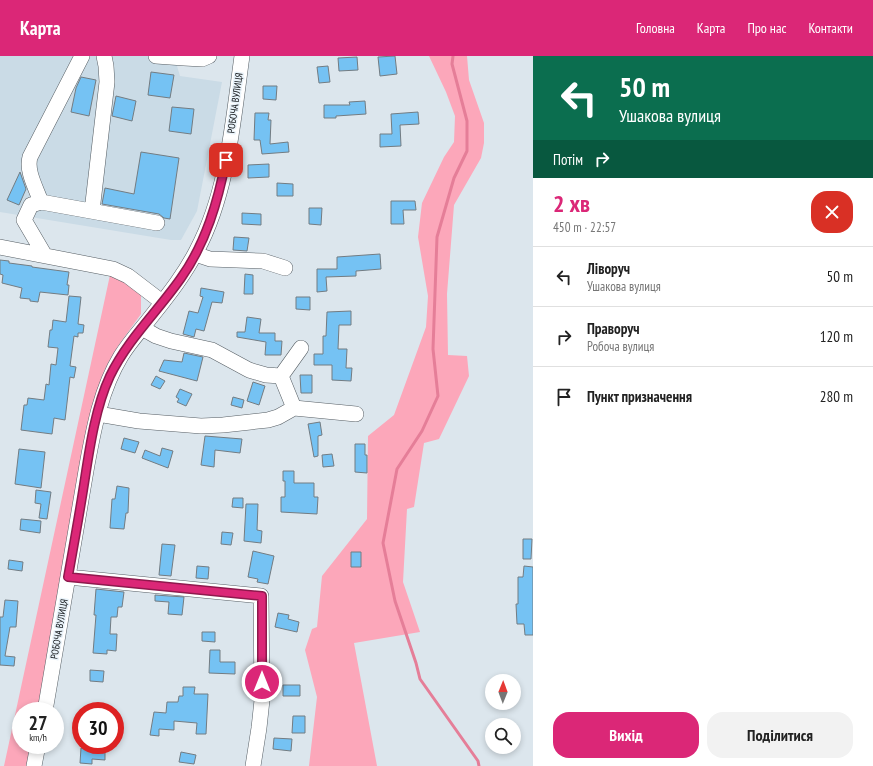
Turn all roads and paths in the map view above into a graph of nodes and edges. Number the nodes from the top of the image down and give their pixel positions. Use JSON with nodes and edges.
{"nodes":[{"id":1,"x":82,"y":56,"type":"edge"},
{"id":2,"x":104,"y":56,"type":"edge"},
{"id":3,"x":156,"y":56,"type":"edge"},
{"id":4,"x":209,"y":56,"type":"edge"},
{"id":5,"x":242,"y":56,"type":"edge"},
{"id":6,"x":184,"y":57,"type":"edge"},
{"id":7,"x":40,"y":202,"type":"junction"},
{"id":8,"x":92,"y":211,"type":"junction"},
{"id":9,"x":157,"y":223,"type":"dead end"},
{"id":10,"x":0,"y":246,"type":"edge"},
{"id":11,"x":44,"y":254,"type":"junction"},
{"id":12,"x":195,"y":254,"type":"junction"},
{"id":13,"x":285,"y":268,"type":"dead end"},
{"id":14,"x":162,"y":302,"type":"junction"},
{"id":15,"x":142,"y":328,"type":"junction"},
{"id":16,"x":302,"y":348,"type":"dead end"},
{"id":17,"x":281,"y":376,"type":"junction"},
{"id":18,"x":294,"y":408,"type":"junction"},
{"id":19,"x":98,"y":414,"type":"junction"},
{"id":20,"x":356,"y":414,"type":"dead end"},
{"id":21,"x":68,"y":577,"type":"junction"},
{"id":22,"x":47,"y":702,"type":"edge"},
{"id":23,"x":36,"y":754,"type":"edge"},
{"id":24,"x":34,"y":766,"type":"edge"},
{"id":25,"x":253,"y":766,"type":"edge"}],
"edges":[{"from":1,"to":7,"type":"street"},
{"from":2,"to":8,"type":"street"},
{"from":3,"to":6,"type":"street"},
{"from":4,"to":6,"type":"street"},
{"from":5,"to":12,"type":"street","name":"РОБОЧА ВУЛИЦЯ"},
{"from":7,"to":8,"type":"street"},
{"from":7,"to":11,"type":"street"},
{"from":8,"to":9,"type":"street"},
{"from":10,"to":11,"type":"street"},
{"from":11,"to":14,"type":"street"},
{"from":12,"to":13,"type":"street"},
{"from":12,"to":14,"type":"street","name":"РОБОЧА ВУЛИЦЯ"},
{"from":14,"to":15,"type":"street","name":"РОБОЧА ВУЛИЦЯ"},
{"from":15,"to":17,"type":"street"},
{"from":15,"to":19,"type":"street","name":"РОБОЧА ВУЛИЦЯ"},
{"from":16,"to":17,"type":"street"},
{"from":17,"to":18,"type":"street"},
{"from":18,"to":19,"type":"street"},
{"from":18,"to":20,"type":"street"},
{"from":19,"to":21,"type":"street","name":"РОБОЧА ВУЛИЦЯ"},
{"from":21,"to":22,"type":"street","name":"РОБОЧА ВУЛИЦЯ"},
{"from":21,"to":25,"type":"street"},
{"from":23,"to":24,"type":"street"}]}
